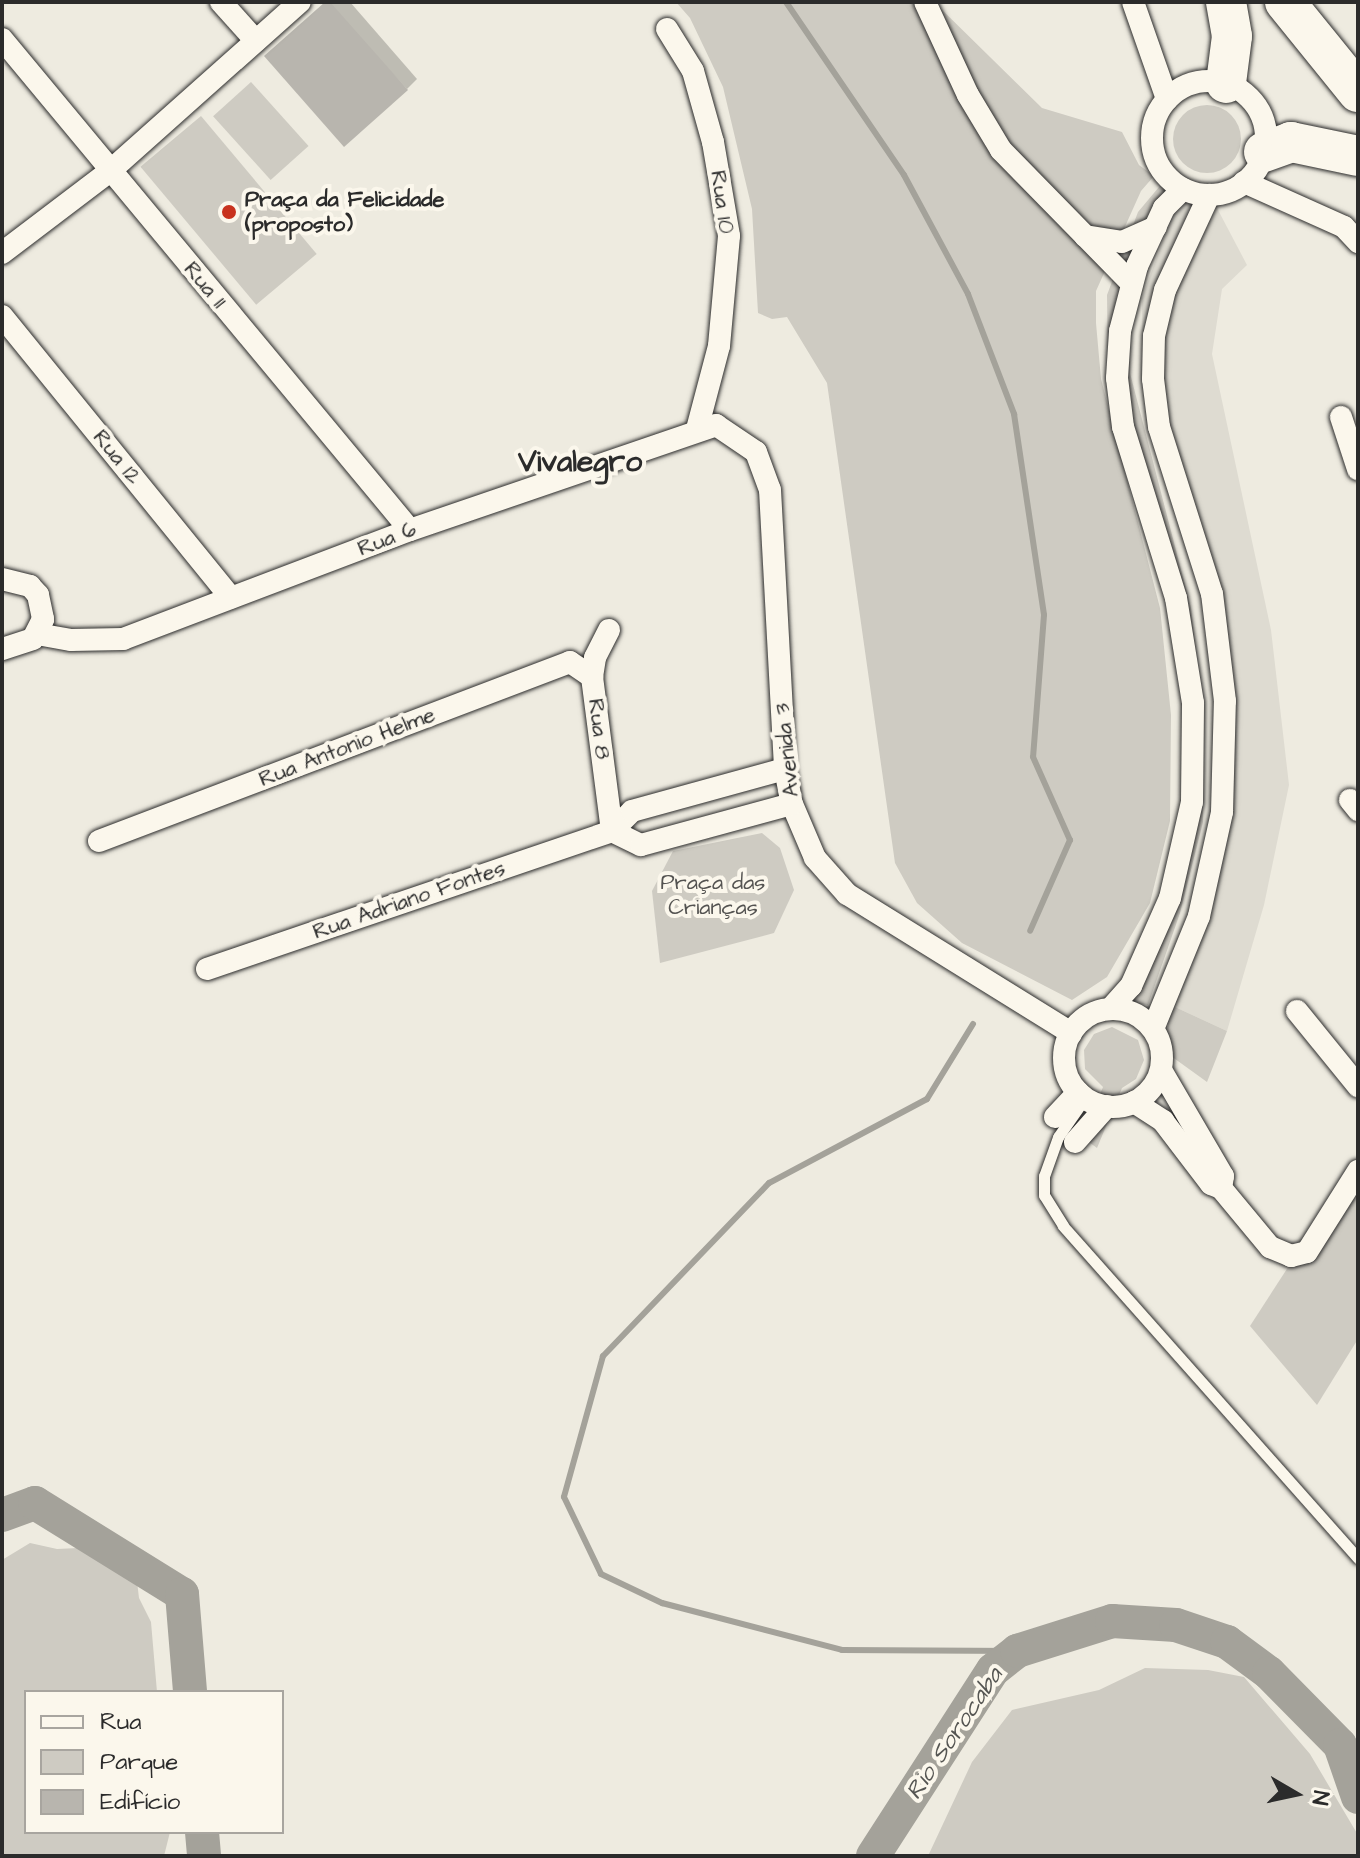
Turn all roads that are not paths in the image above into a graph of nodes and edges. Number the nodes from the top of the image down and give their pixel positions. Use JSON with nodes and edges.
{"nodes":[{"id":1,"x":221,"y":2,"type":"edge"},
{"id":2,"x":300,"y":2,"type":"edge"},
{"id":3,"x":925,"y":2,"type":"edge"},
{"id":4,"x":1133,"y":2,"type":"edge"},
{"id":5,"x":1226,"y":2,"type":"edge"},
{"id":6,"x":1285,"y":2,"type":"edge"},
{"id":7,"x":1318,"y":2,"type":"edge"},
{"id":8,"x":667,"y":29,"type":"dead end"},
{"id":9,"x":2,"y":39,"type":"edge"},
{"id":10,"x":256,"y":41,"type":"junction"},
{"id":11,"x":1358,"y":49,"type":"edge"},
{"id":12,"x":1226,"y":83,"type":"junction"},
{"id":13,"x":1358,"y":92,"type":"edge"},
{"id":14,"x":1167,"y":99,"type":"junction"},
{"id":15,"x":1358,"y":156,"type":"edge"},
{"id":16,"x":1254,"y":167,"type":"junction"},
{"id":17,"x":110,"y":171,"type":"junction"},
{"id":18,"x":1183,"y":189,"type":"junction"},
{"id":19,"x":1209,"y":195,"type":"junction"},
{"id":20,"x":1156,"y":227,"type":"junction"},
{"id":21,"x":1085,"y":236,"type":"junction"},
{"id":22,"x":1358,"y":242,"type":"edge"},
{"id":23,"x":2,"y":253,"type":"edge"},
{"id":24,"x":1132,"y":284,"type":"junction"},
{"id":25,"x":2,"y":316,"type":"edge"},
{"id":26,"x":1341,"y":417,"type":"dead end"},
{"id":27,"x":697,"y":429,"type":"junction"},
{"id":28,"x":734,"y":434,"type":"joint"},
{"id":29,"x":1358,"y":469,"type":"edge"},
{"id":30,"x":410,"y":530,"type":"junction"},
{"id":31,"x":2,"y":579,"type":"edge"},
{"id":32,"x":231,"y":598,"type":"junction"},
{"id":33,"x":609,"y":630,"type":"dead end"},
{"id":34,"x":37,"y":634,"type":"junction"},
{"id":35,"x":2,"y":649,"type":"edge"},
{"id":36,"x":592,"y":677,"type":"junction"},
{"id":37,"x":785,"y":769,"type":"junction"},
{"id":38,"x":665,"y":804,"type":"junction"},
{"id":39,"x":792,"y":804,"type":"junction"},
{"id":40,"x":612,"y":831,"type":"junction"},
{"id":41,"x":672,"y":835,"type":"junction"},
{"id":42,"x":99,"y":841,"type":"dead end"},
{"id":43,"x":207,"y":969,"type":"dead end"},
{"id":44,"x":1111,"y":1008,"type":"junction"},
{"id":45,"x":1297,"y":1011,"type":"dead end"},
{"id":46,"x":1153,"y":1029,"type":"junction"},
{"id":47,"x":1071,"y":1033,"type":"junction"},
{"id":48,"x":1161,"y":1070,"type":"junction"},
{"id":49,"x":1358,"y":1086,"type":"edge"},
{"id":50,"x":1082,"y":1095,"type":"junction"},
{"id":51,"x":1134,"y":1102,"type":"junction"},
{"id":52,"x":1107,"y":1106,"type":"junction"},
{"id":53,"x":1055,"y":1117,"type":"dead end"},
{"id":54,"x":1075,"y":1142,"type":"dead end"},
{"id":55,"x":1358,"y":1171,"type":"edge"},
{"id":56,"x":1221,"y":1188,"type":"junction"},
{"id":57,"x":1358,"y":1558,"type":"edge"}],
"edges":[{"from":1,"to":10,"type":"street"},
{"from":2,"to":10,"type":"street"},
{"from":3,"to":21,"type":"street"},
{"from":4,"to":14,"type":"street"},
{"from":5,"to":12,"type":"highway"},
{"from":6,"to":13,"type":"highway"},
{"from":7,"to":11,"type":"highway"},
{"from":8,"to":27,"type":"street","name":"Rua 10"},
{"from":9,"to":17,"type":"street","name":"Rua 11"},
{"from":10,"to":17,"type":"street"},
{"from":12,"to":14,"type":"street"},
{"from":12,"to":16,"type":"street"},
{"from":14,"to":18,"type":"street"},
{"from":15,"to":16,"type":"highway"},
{"from":16,"to":19,"type":"street"},
{"from":16,"to":22,"type":"street"},
{"from":17,"to":23,"type":"street"},
{"from":17,"to":30,"type":"street","name":"Rua 11"},
{"from":18,"to":19,"type":"street"},
{"from":18,"to":20,"type":"street"},
{"from":19,"to":46,"type":"street"},
{"from":20,"to":21,"type":"street"},
{"from":20,"to":24,"type":"street"},
{"from":21,"to":24,"type":"street"},
{"from":24,"to":44,"type":"street"},
{"from":25,"to":32,"type":"street","name":"Rua 12"},
{"from":26,"to":29,"type":"street"},
{"from":27,"to":28,"type":"street","name":"Rua 6"},
{"from":27,"to":30,"type":"street","name":"Rua 6"},
{"from":28,"to":37,"type":"street","name":"Avenida 3"},
{"from":30,"to":32,"type":"street","name":"Rua 6"},
{"from":31,"to":34,"type":"street"},
{"from":32,"to":34,"type":"street","name":"Rua 6"},
{"from":33,"to":36,"type":"street","name":"Rua 8"},
{"from":34,"to":35,"type":"street"},
{"from":36,"to":40,"type":"street","name":"Rua 8"},
{"from":36,"to":42,"type":"street","name":"Rua Antonio Helme"},
{"from":37,"to":38,"type":"street","name":"Rua Adriano Fontes"},
{"from":37,"to":39,"type":"street","name":"Avenida 3"},
{"from":38,"to":40,"type":"street","name":"Rua Adriano Fontes"},
{"from":38,"to":41,"type":"street"},
{"from":39,"to":41,"type":"street"},
{"from":39,"to":47,"type":"street","name":"Avenida 3"},
{"from":40,"to":41,"type":"street"},
{"from":40,"to":43,"type":"street","name":"Rua Adriano Fontes"},
{"from":44,"to":46,"type":"street"},
{"from":44,"to":47,"type":"street"},
{"from":45,"to":49,"type":"street"},
{"from":46,"to":48,"type":"street"},
{"from":47,"to":50,"type":"street"},
{"from":48,"to":51,"type":"street"},
{"from":48,"to":56,"type":"street"},
{"from":50,"to":52,"type":"street"},
{"from":50,"to":53,"type":"street"},
{"from":50,"to":57,"type":"lane"},
{"from":51,"to":52,"type":"street"},
{"from":51,"to":56,"type":"street"},
{"from":52,"to":54,"type":"street"},
{"from":55,"to":56,"type":"street"}]}
